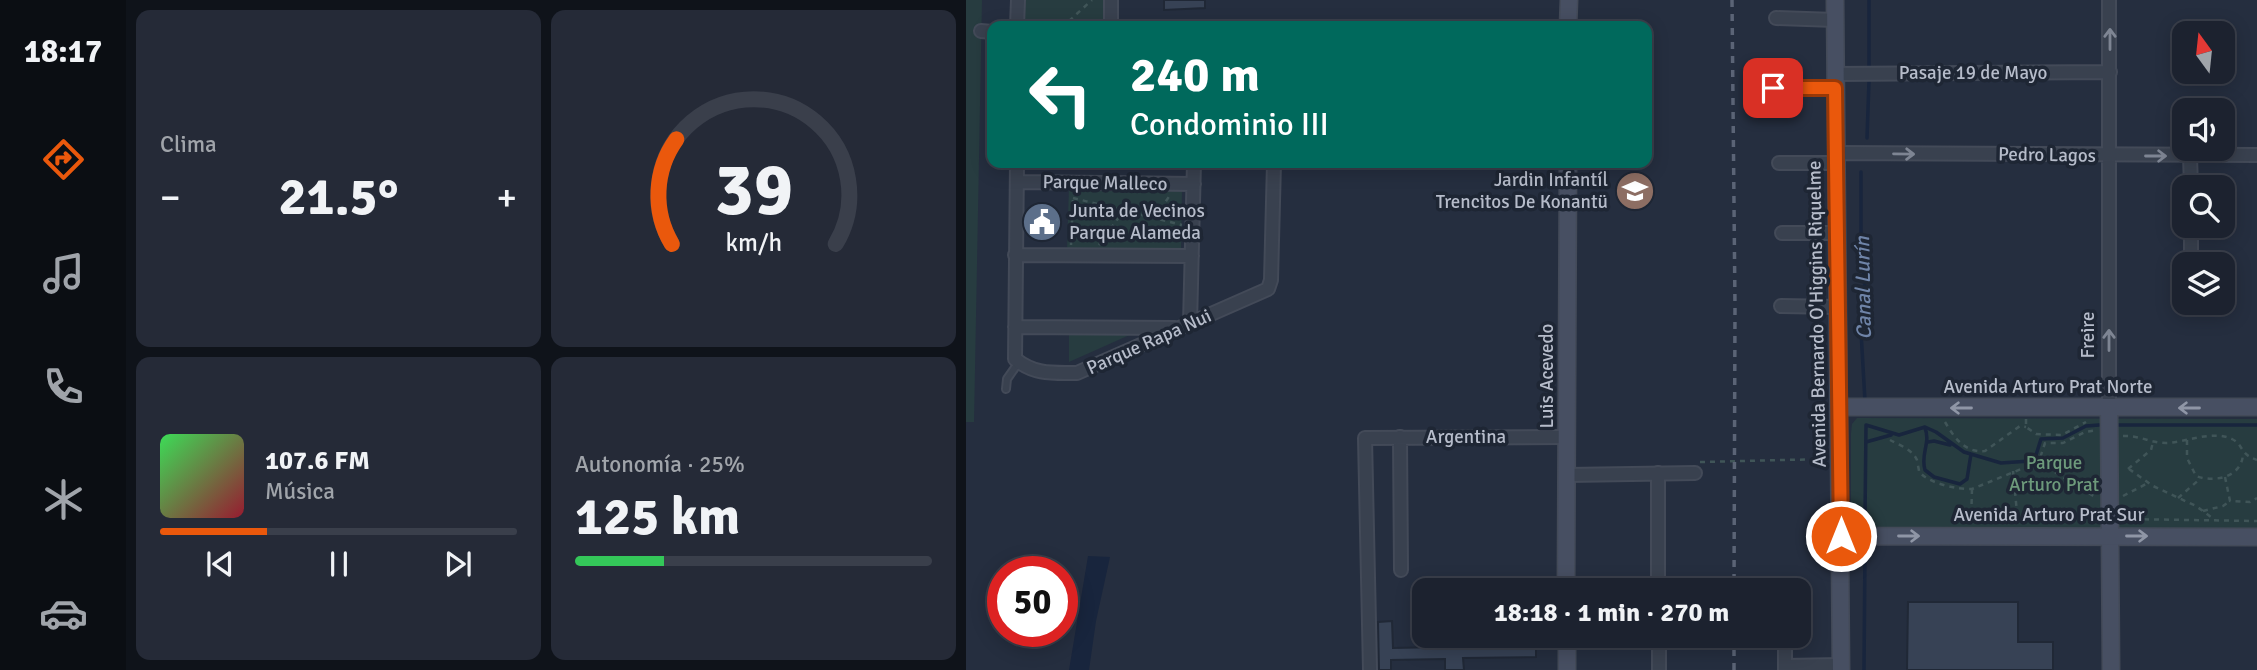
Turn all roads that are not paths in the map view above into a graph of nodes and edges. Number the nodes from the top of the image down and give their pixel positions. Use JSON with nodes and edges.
{"nodes":[{"id":1,"x":1018,"y":0,"type":"edge"},
{"id":2,"x":1111,"y":0,"type":"edge"},
{"id":3,"x":1569,"y":0,"type":"edge"},
{"id":4,"x":1835,"y":0,"type":"edge"},
{"id":5,"x":2109,"y":0,"type":"edge"},
{"id":6,"x":1776,"y":18,"type":"dead end"},
{"id":7,"x":1835,"y":19,"type":"junction"},
{"id":8,"x":1018,"y":21,"type":"edge"},
{"id":9,"x":1111,"y":21,"type":"edge"},
{"id":10,"x":1568,"y":21,"type":"edge"},
{"id":11,"x":2110,"y":72,"type":"junction"},
{"id":12,"x":1835,"y":81,"type":"junction"},
{"id":13,"x":1773,"y":88,"type":"dead end"},
{"id":14,"x":2235,"y":155,"type":"edge"},
{"id":15,"x":2257,"y":155,"type":"edge"},
{"id":16,"x":2109,"y":156,"type":"junction"},
{"id":17,"x":2172,"y":156,"type":"edge"},
{"id":18,"x":1836,"y":158,"type":"junction"},
{"id":19,"x":1779,"y":163,"type":"dead end"},
{"id":20,"x":1017,"y":168,"type":"edge"},
{"id":21,"x":1194,"y":168,"type":"edge"},
{"id":22,"x":1274,"y":168,"type":"edge"},
{"id":23,"x":1568,"y":168,"type":"edge"},
{"id":24,"x":1017,"y":182,"type":"junction"},
{"id":25,"x":1194,"y":184,"type":"junction"},
{"id":26,"x":1782,"y":233,"type":"dead end"},
{"id":27,"x":1837,"y":233,"type":"junction"},
{"id":28,"x":1015,"y":255,"type":"junction"},
{"id":29,"x":1192,"y":256,"type":"junction"},
{"id":30,"x":1782,"y":306,"type":"dead end"},
{"id":31,"x":1839,"y":307,"type":"junction"},
{"id":32,"x":1186,"y":326,"type":"junction"},
{"id":33,"x":1015,"y":327,"type":"junction"},
{"id":34,"x":1019,"y":362,"type":"junction"},
{"id":35,"x":1006,"y":389,"type":"dead end"},
{"id":36,"x":1839,"y":407,"type":"junction"},
{"id":37,"x":2257,"y":407,"type":"edge"},
{"id":38,"x":2109,"y":408,"type":"junction"},
{"id":39,"x":1400,"y":437,"type":"junction"},
{"id":40,"x":1567,"y":437,"type":"junction"},
{"id":41,"x":1696,"y":468,"type":"road end"},
{"id":42,"x":1658,"y":473,"type":"junction"},
{"id":43,"x":1568,"y":475,"type":"junction"},
{"id":44,"x":1841,"y":536,"type":"junction"},
{"id":45,"x":2109,"y":536,"type":"junction"},
{"id":46,"x":2257,"y":537,"type":"edge"},
{"id":47,"x":1401,"y":569,"type":"dead end"},
{"id":48,"x":1567,"y":578,"type":"edge"},
{"id":49,"x":1658,"y":578,"type":"edge"},
{"id":50,"x":1567,"y":648,"type":"edge"},
{"id":51,"x":1659,"y":648,"type":"edge"},
{"id":52,"x":1785,"y":648,"type":"dead end"},
{"id":53,"x":1841,"y":667,"type":"edge"},
{"id":54,"x":1785,"y":668,"type":"edge"},
{"id":55,"x":1370,"y":670,"type":"edge"},
{"id":56,"x":1567,"y":670,"type":"edge"},
{"id":57,"x":1659,"y":670,"type":"edge"},
{"id":58,"x":2111,"y":670,"type":"edge"}],
"edges":[{"from":1,"to":8,"type":"street"},
{"from":2,"to":9,"type":"street"},
{"from":3,"to":10,"type":"main road"},
{"from":4,"to":7,"type":"main road","name":"Avenida Bernardo O'Higgins Riquelme"},
{"from":11,"to":5,"type":"street","name":"Freire","one_way":true},
{"from":6,"to":7,"type":"street"},
{"from":7,"to":12,"type":"main road","name":"Avenida Bernardo O'Higgins Riquelme"},
{"from":11,"to":12,"type":"street","name":"Pasaje 19 de Mayo"},
{"from":11,"to":16,"type":"street","name":"Freire"},
{"from":12,"to":13,"type":"street","name":"Pasaje 19 de Mayo"},
{"from":12,"to":18,"type":"main road","name":"Avenida Bernardo O'Higgins Riquelme"},
{"from":14,"to":15,"type":"street","name":"Pedro Lagos"},
{"from":16,"to":17,"type":"street","name":"Pedro Lagos","one_way":true},
{"from":18,"to":16,"type":"street","name":"Pedro Lagos","one_way":true},
{"from":38,"to":16,"type":"street","name":"Freire","one_way":true},
{"from":18,"to":19,"type":"street","name":"Pedro Lagos"},
{"from":18,"to":27,"type":"main road","name":"Avenida Bernardo O'Higgins Riquelme"},
{"from":20,"to":24,"type":"street"},
{"from":21,"to":25,"type":"street"},
{"from":22,"to":32,"type":"street","name":"Parque Rapa Nui"},
{"from":23,"to":40,"type":"main road","name":"Luis Acevedo"},
{"from":24,"to":25,"type":"street","name":"Parque Malleco"},
{"from":24,"to":28,"type":"street"},
{"from":25,"to":29,"type":"street"},
{"from":26,"to":27,"type":"street"},
{"from":27,"to":31,"type":"main road","name":"Avenida Bernardo O'Higgins Riquelme"},
{"from":28,"to":29,"type":"street"},
{"from":28,"to":33,"type":"street"},
{"from":29,"to":32,"type":"street"},
{"from":30,"to":31,"type":"street"},
{"from":31,"to":36,"type":"main road","name":"Avenida Bernardo O'Higgins Riquelme"},
{"from":32,"to":33,"type":"street"},
{"from":32,"to":34,"type":"street","name":"Parque Rapa Nui"},
{"from":33,"to":34,"type":"street"},
{"from":34,"to":35,"type":"lane"},
{"from":38,"to":36,"type":"main road","name":"Avenida Arturo Prat Norte","one_way":true},
{"from":36,"to":44,"type":"main road","name":"Avenida Bernardo O'Higgins Riquelme"},
{"from":37,"to":38,"type":"main road","name":"Avenida Arturo Prat Norte","one_way":true},
{"from":38,"to":45,"type":"main road","name":"Freire"},
{"from":39,"to":40,"type":"street","name":"Argentina"},
{"from":39,"to":47,"type":"street"},
{"from":39,"to":55,"type":"street","name":"Argentina"},
{"from":40,"to":43,"type":"main road","name":"Luis Acevedo"},
{"from":41,"to":42,"type":"street"},
{"from":42,"to":43,"type":"street"},
{"from":42,"to":49,"type":"street"},
{"from":43,"to":48,"type":"main road","name":"Luis Acevedo"},
{"from":44,"to":45,"type":"main road","name":"Avenida Arturo Prat Sur","one_way":true},
{"from":44,"to":53,"type":"main road","name":"Avenida Bernardo O'Higgins Riquelme"},
{"from":45,"to":46,"type":"main road","name":"Avenida Arturo Prat Sur","one_way":true},
{"from":45,"to":58,"type":"main road","name":"Freire"},
{"from":50,"to":56,"type":"main road"},
{"from":51,"to":57,"type":"street"},
{"from":52,"to":54,"type":"street"},
{"from":53,"to":54,"type":"street"}]}
